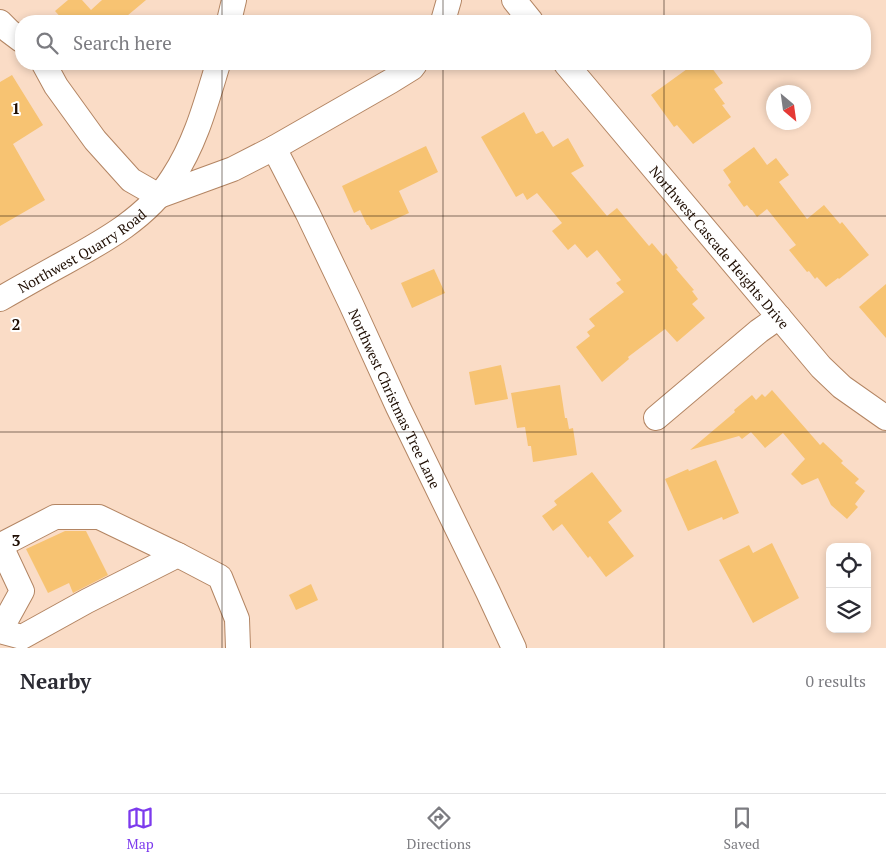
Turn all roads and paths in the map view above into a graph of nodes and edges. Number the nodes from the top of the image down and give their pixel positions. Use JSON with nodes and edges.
{"nodes":[{"id":1,"x":234,"y":0,"type":"edge"},
{"id":2,"x":449,"y":0,"type":"edge"},
{"id":3,"x":514,"y":0,"type":"edge"},
{"id":4,"x":230,"y":15,"type":"edge"},
{"id":5,"x":445,"y":15,"type":"edge"},
{"id":6,"x":527,"y":15,"type":"edge"},
{"id":7,"x":0,"y":22,"type":"edge"},
{"id":8,"x":15,"y":36,"type":"edge"},
{"id":9,"x":47,"y":70,"type":"edge"},
{"id":10,"x":216,"y":70,"type":"edge"},
{"id":11,"x":409,"y":70,"type":"edge"},
{"id":12,"x":571,"y":70,"type":"edge"},
{"id":13,"x":274,"y":148,"type":"junction"},
{"id":14,"x":159,"y":196,"type":"junction"},
{"id":15,"x":0,"y":299,"type":"edge"},
{"id":16,"x":779,"y":318,"type":"junction"},
{"id":17,"x":656,"y":418,"type":"dead end"},
{"id":18,"x":886,"y":418,"type":"edge"},
{"id":19,"x":0,"y":544,"type":"edge"},
{"id":20,"x":178,"y":555,"type":"junction"},
{"id":21,"x":0,"y":631,"type":"edge"},
{"id":22,"x":238,"y":648,"type":"edge"},
{"id":23,"x":514,"y":648,"type":"edge"}],
"edges":[{"from":1,"to":4,"type":"street"},
{"from":2,"to":5,"type":"street"},
{"from":3,"to":6,"type":"street"},
{"from":7,"to":8,"type":"street"},
{"from":9,"to":14,"type":"street"},
{"from":10,"to":14,"type":"street","name":"Northwest Quarry Road"},
{"from":11,"to":13,"type":"street","name":"Northwest Quarry Road"},
{"from":12,"to":16,"type":"street","name":"Northwest Cascade Heights Drive"},
{"from":13,"to":14,"type":"street","name":"Northwest Quarry Road"},
{"from":13,"to":23,"type":"street","name":"Northwest Christmas Tree Lane"},
{"from":14,"to":15,"type":"street","name":"Northwest Quarry Road"},
{"from":16,"to":17,"type":"street"},
{"from":16,"to":18,"type":"street","name":"Northwest Cascade Heights Drive"},
{"from":19,"to":20,"type":"street"},
{"from":19,"to":21,"type":"street"},
{"from":20,"to":21,"type":"street"},
{"from":20,"to":22,"type":"street"}]}
